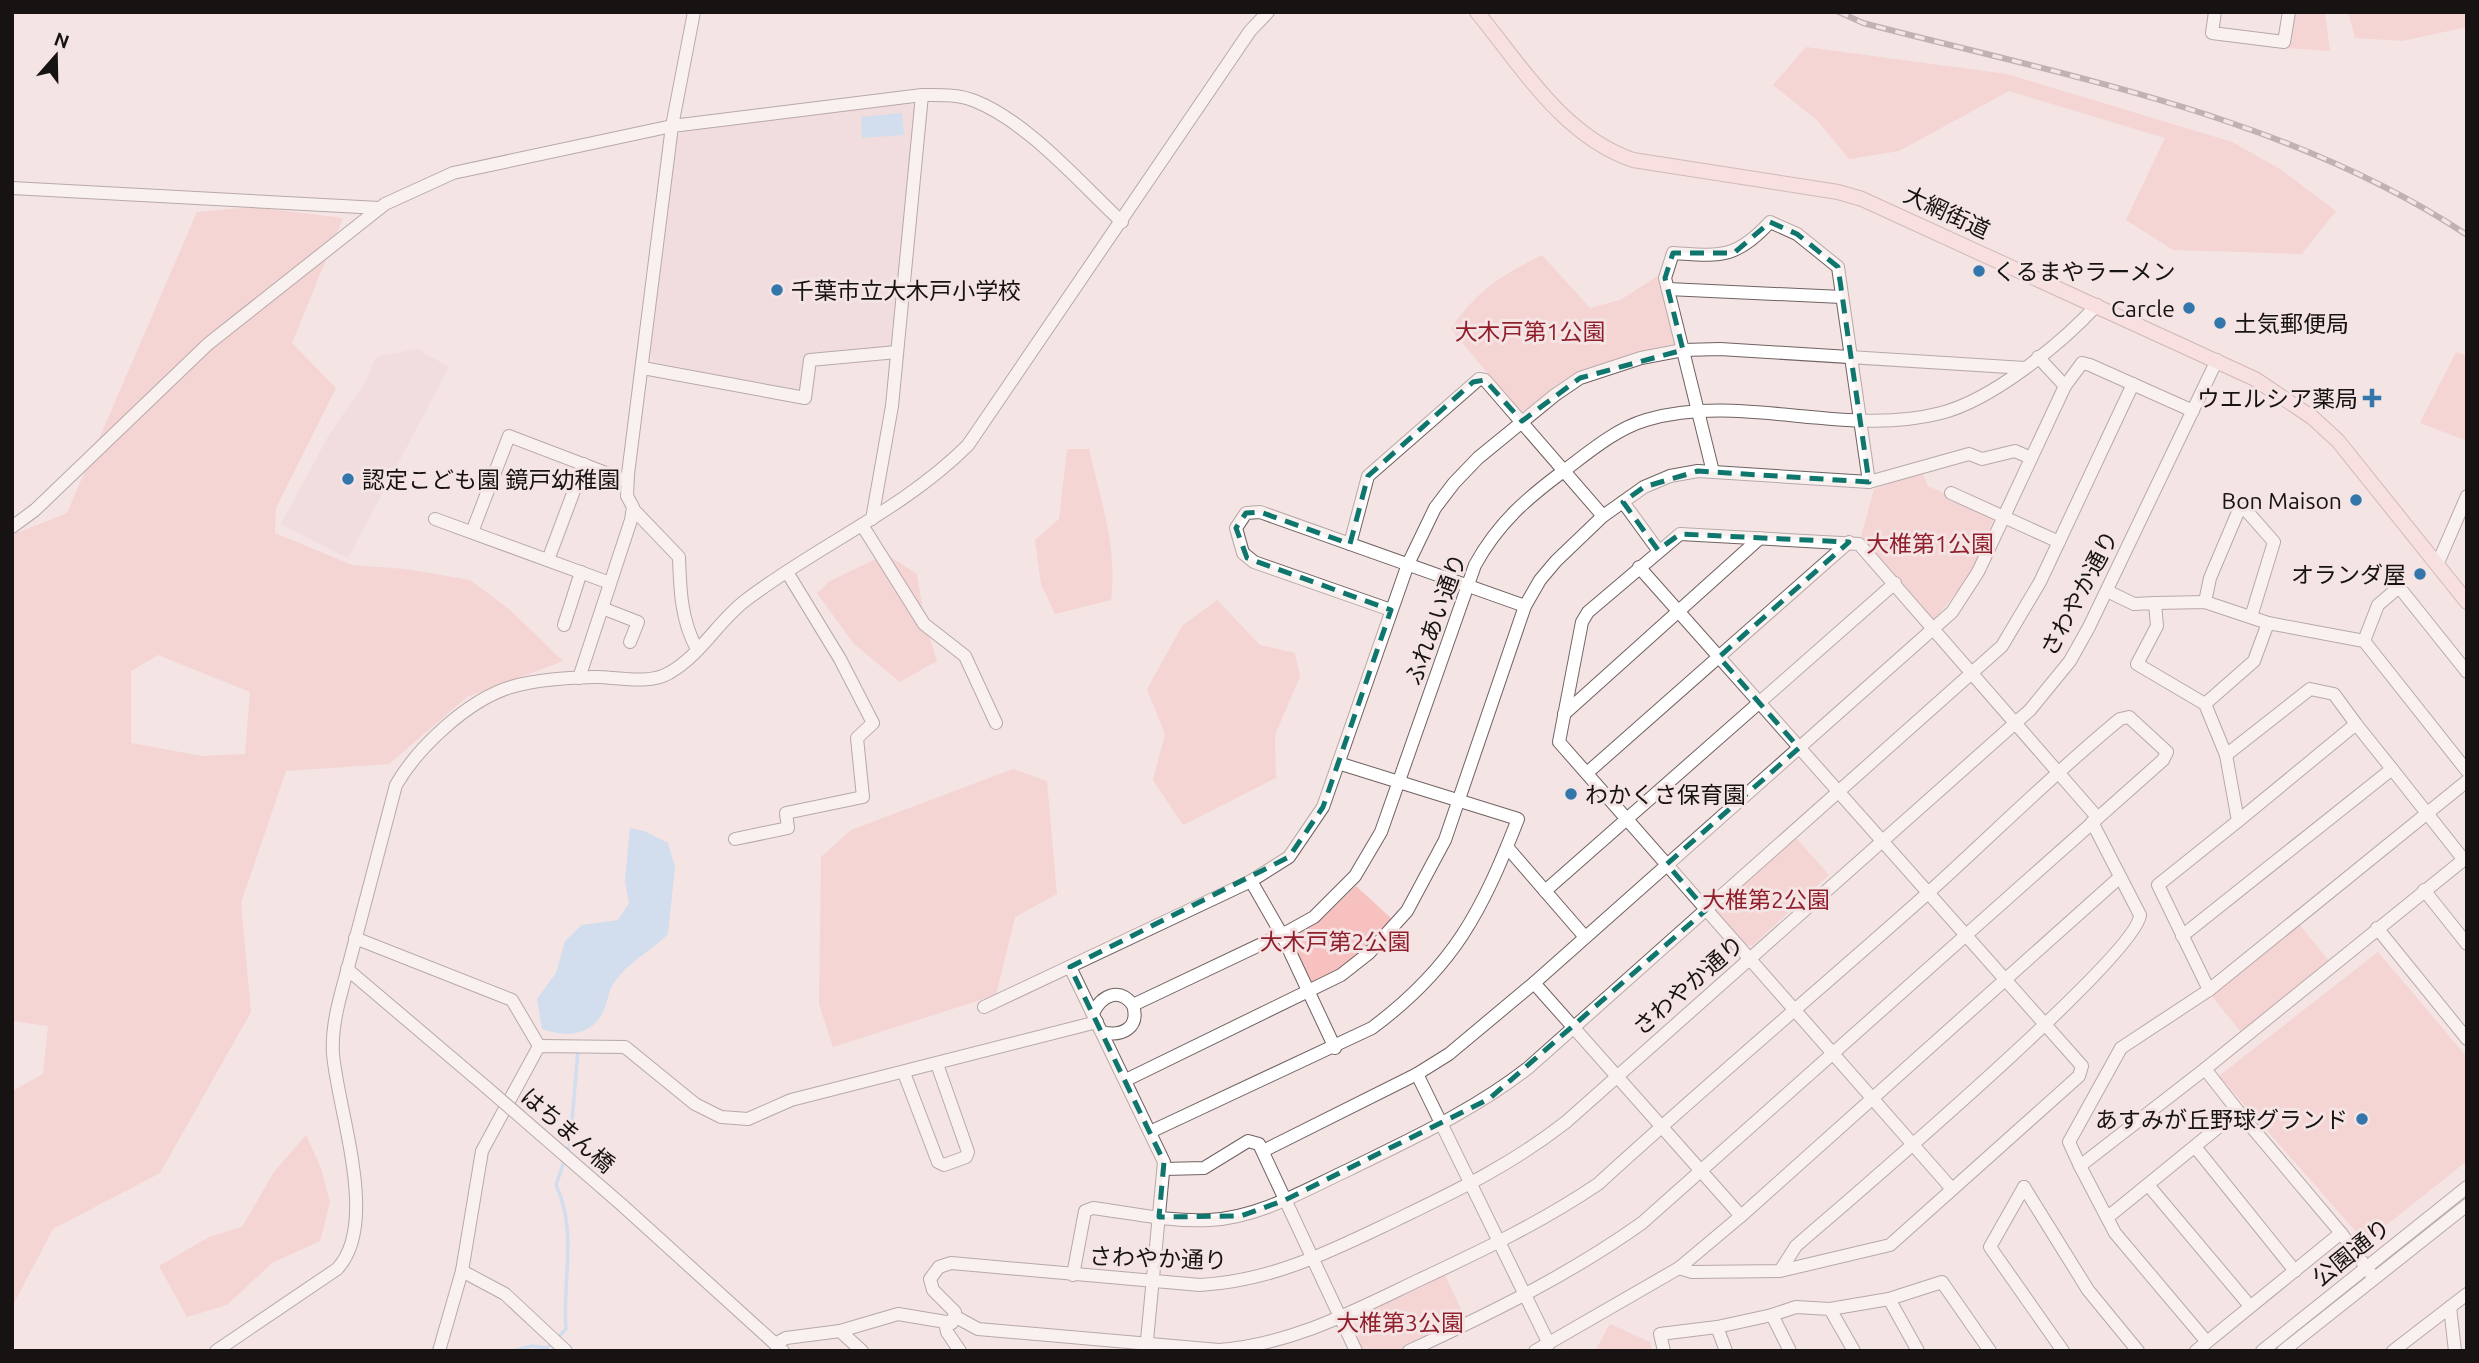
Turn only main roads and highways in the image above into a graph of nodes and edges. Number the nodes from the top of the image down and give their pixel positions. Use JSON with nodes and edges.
{"nodes":[{"id":1,"x":1476,"y":12,"type":"edge"},
{"id":2,"x":2467,"y":602,"type":"edge"}],
"edges":[{"from":1,"to":2,"type":"main road","name":"大網街道"}]}
